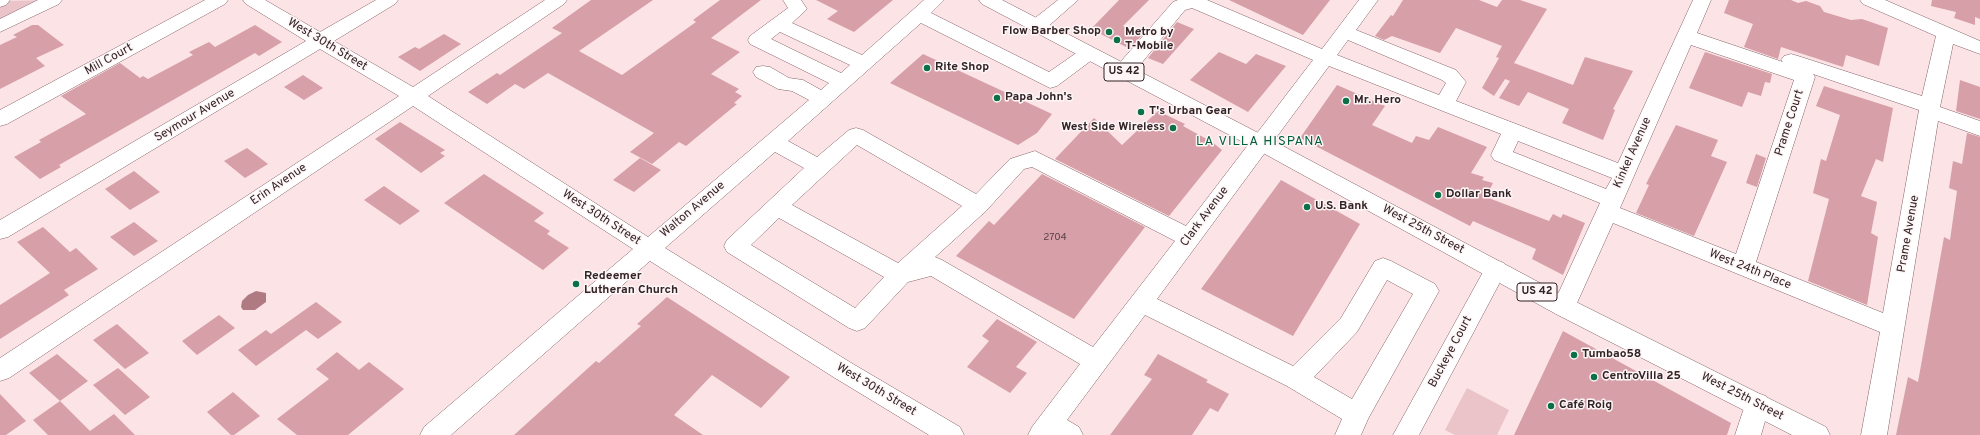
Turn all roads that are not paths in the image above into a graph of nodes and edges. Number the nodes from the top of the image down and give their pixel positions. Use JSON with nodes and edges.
{"nodes":[{"id":1,"x":53,"y":0,"type":"edge"},
{"id":2,"x":219,"y":0,"type":"edge"},
{"id":3,"x":252,"y":0,"type":"edge"},
{"id":4,"x":389,"y":0,"type":"edge"},
{"id":5,"x":558,"y":0,"type":"edge"},
{"id":6,"x":792,"y":0,"type":"edge"},
{"id":7,"x":935,"y":0,"type":"edge"},
{"id":8,"x":988,"y":0,"type":"edge"},
{"id":9,"x":1069,"y":0,"type":"edge"},
{"id":10,"x":1369,"y":0,"type":"edge"},
{"id":11,"x":1702,"y":0,"type":"edge"},
{"id":12,"x":1868,"y":0,"type":"edge"},
{"id":13,"x":920,"y":15,"type":"junction"},
{"id":14,"x":778,"y":24,"type":"junction"},
{"id":15,"x":0,"y":26,"type":"edge"},
{"id":16,"x":1037,"y":26,"type":"junction"},
{"id":17,"x":1688,"y":31,"type":"junction"},
{"id":18,"x":1345,"y":32,"type":"junction"},
{"id":19,"x":1946,"y":33,"type":"junction"},
{"id":20,"x":320,"y":42,"type":"junction"},
{"id":21,"x":1980,"y":48,"type":"edge"},
{"id":22,"x":1089,"y":53,"type":"junction"},
{"id":23,"x":1326,"y":58,"type":"junction"},
{"id":24,"x":864,"y":64,"type":"junction"},
{"id":25,"x":763,"y":72,"type":"dead end"},
{"id":26,"x":1123,"y":72,"type":"junction"},
{"id":27,"x":843,"y":82,"type":"junction"},
{"id":28,"x":413,"y":96,"type":"junction"},
{"id":29,"x":823,"y":99,"type":"junction"},
{"id":30,"x":1444,"y":104,"type":"junction"},
{"id":31,"x":1930,"y":109,"type":"junction"},
{"id":32,"x":0,"y":119,"type":"edge"},
{"id":33,"x":1980,"y":129,"type":"edge"},
{"id":34,"x":1513,"y":130,"type":"junction"},
{"id":35,"x":773,"y":142,"type":"junction"},
{"id":36,"x":1261,"y":143,"type":"junction"},
{"id":37,"x":819,"y":167,"type":"junction"},
{"id":38,"x":1624,"y":174,"type":"junction"},
{"id":39,"x":978,"y":205,"type":"junction"},
{"id":40,"x":1610,"y":206,"type":"junction"},
{"id":41,"x":777,"y":207,"type":"junction"},
{"id":42,"x":0,"y":231,"type":"edge"},
{"id":43,"x":1189,"y":238,"type":"junction"},
{"id":44,"x":648,"y":248,"type":"junction"},
{"id":45,"x":1743,"y":267,"type":"junction"},
{"id":46,"x":1496,"y":270,"type":"junction"},
{"id":47,"x":900,"y":275,"type":"junction"},
{"id":48,"x":1141,"y":302,"type":"junction"},
{"id":49,"x":1564,"y":307,"type":"junction"},
{"id":50,"x":1893,"y":327,"type":"junction"},
{"id":51,"x":1097,"y":361,"type":"junction"},
{"id":52,"x":0,"y":371,"type":"edge"},
{"id":53,"x":1296,"y":379,"type":"junction"},
{"id":54,"x":1757,"y":404,"type":"junction"},
{"id":55,"x":1352,"y":424,"type":"edge"},
{"id":56,"x":1054,"y":431,"type":"edge"},
{"id":57,"x":433,"y":435,"type":"edge"},
{"id":58,"x":951,"y":435,"type":"edge"},
{"id":59,"x":1406,"y":435,"type":"edge"},
{"id":60,"x":1748,"y":435,"type":"edge"},
{"id":61,"x":1817,"y":435,"type":"edge"},
{"id":62,"x":1874,"y":435,"type":"edge"}],
"edges":[{"from":1,"to":15,"type":"street"},
{"from":2,"to":32,"type":"street","name":"Mill Court"},
{"from":3,"to":20,"type":"street","name":"West 30th Street"},
{"from":4,"to":20,"type":"street","name":"Seymour Avenue"},
{"from":5,"to":28,"type":"street","name":"Erin Avenue"},
{"from":6,"to":14,"type":"street"},
{"from":7,"to":13,"type":"street","name":"Walton Avenue"},
{"from":8,"to":16,"type":"street","name":"West 25th Street","number":"US 42"},
{"from":9,"to":16,"type":"street"},
{"from":10,"to":18,"type":"street","name":"Clark Avenue"},
{"from":11,"to":17,"type":"street","name":"Kinkel Avenue"},
{"from":12,"to":19,"type":"street"},
{"from":13,"to":22,"type":"street"},
{"from":13,"to":24,"type":"street","name":"Walton Avenue"},
{"from":14,"to":24,"type":"street"},
{"from":14,"to":27,"type":"street"},
{"from":16,"to":22,"type":"street","name":"West 25th Street","number":"US 42"},
{"from":17,"to":31,"type":"street"},
{"from":17,"to":38,"type":"street","name":"Kinkel Avenue"},
{"from":17,"to":45,"type":"street","name":"Prame Court"},
{"from":18,"to":23,"type":"street","name":"Clark Avenue"},
{"from":18,"to":30,"type":"street"},
{"from":19,"to":21,"type":"street"},
{"from":19,"to":31,"type":"street","name":"Prame Avenue"},
{"from":20,"to":28,"type":"street","name":"West 30th Street"},
{"from":20,"to":42,"type":"street","name":"Seymour Avenue"},
{"from":22,"to":26,"type":"street","name":"West 25th Street","number":"US 42"},
{"from":23,"to":26,"type":"street"},
{"from":23,"to":30,"type":"street"},
{"from":23,"to":36,"type":"street","name":"Clark Avenue"},
{"from":24,"to":27,"type":"street","name":"Walton Avenue"},
{"from":25,"to":29,"type":"street"},
{"from":26,"to":36,"type":"street","name":"West 25th Street","number":"US 42"},
{"from":27,"to":29,"type":"street","name":"Walton Avenue"},
{"from":28,"to":44,"type":"street","name":"West 30th Street"},
{"from":28,"to":52,"type":"street","name":"Erin Avenue"},
{"from":29,"to":35,"type":"street","name":"Walton Avenue"},
{"from":30,"to":34,"type":"street"},
{"from":31,"to":33,"type":"street"},
{"from":31,"to":50,"type":"street","name":"Prame Avenue"},
{"from":34,"to":38,"type":"street"},
{"from":34,"to":40,"type":"street","name":"West 24th Place"},
{"from":35,"to":37,"type":"street"},
{"from":35,"to":44,"type":"street","name":"Walton Avenue"},
{"from":36,"to":43,"type":"street","name":"Clark Avenue"},
{"from":36,"to":46,"type":"street","name":"West 25th Street","number":"US 42"},
{"from":37,"to":39,"type":"street"},
{"from":37,"to":41,"type":"street"},
{"from":38,"to":40,"type":"street","name":"Kinkel Avenue"},
{"from":39,"to":43,"type":"street"},
{"from":39,"to":47,"type":"street"},
{"from":40,"to":45,"type":"street","name":"West 24th Place"},
{"from":40,"to":49,"type":"street","name":"Kinkel Avenue"},
{"from":41,"to":47,"type":"street"},
{"from":41,"to":47,"type":"street"},
{"from":43,"to":48,"type":"street","name":"Clark Avenue"},
{"from":44,"to":57,"type":"street","name":"Walton Avenue"},
{"from":44,"to":58,"type":"street","name":"West 30th Street"},
{"from":45,"to":50,"type":"street","name":"West 24th Place"},
{"from":46,"to":49,"type":"street","name":"West 25th Street","number":"US 42"},
{"from":46,"to":59,"type":"street","name":"Buckeye Court"},
{"from":47,"to":51,"type":"street"},
{"from":48,"to":51,"type":"street","name":"Clark Avenue"},
{"from":48,"to":53,"type":"street"},
{"from":49,"to":54,"type":"street","name":"West 25th Street","number":"US 42"},
{"from":50,"to":62,"type":"street","name":"Prame Avenue"},
{"from":51,"to":56,"type":"street","name":"Clark Avenue"},
{"from":53,"to":55,"type":"street"},
{"from":53,"to":55,"type":"street"},
{"from":54,"to":60,"type":"street"},
{"from":54,"to":61,"type":"street","name":"West 25th Street","number":"US 42"}]}
